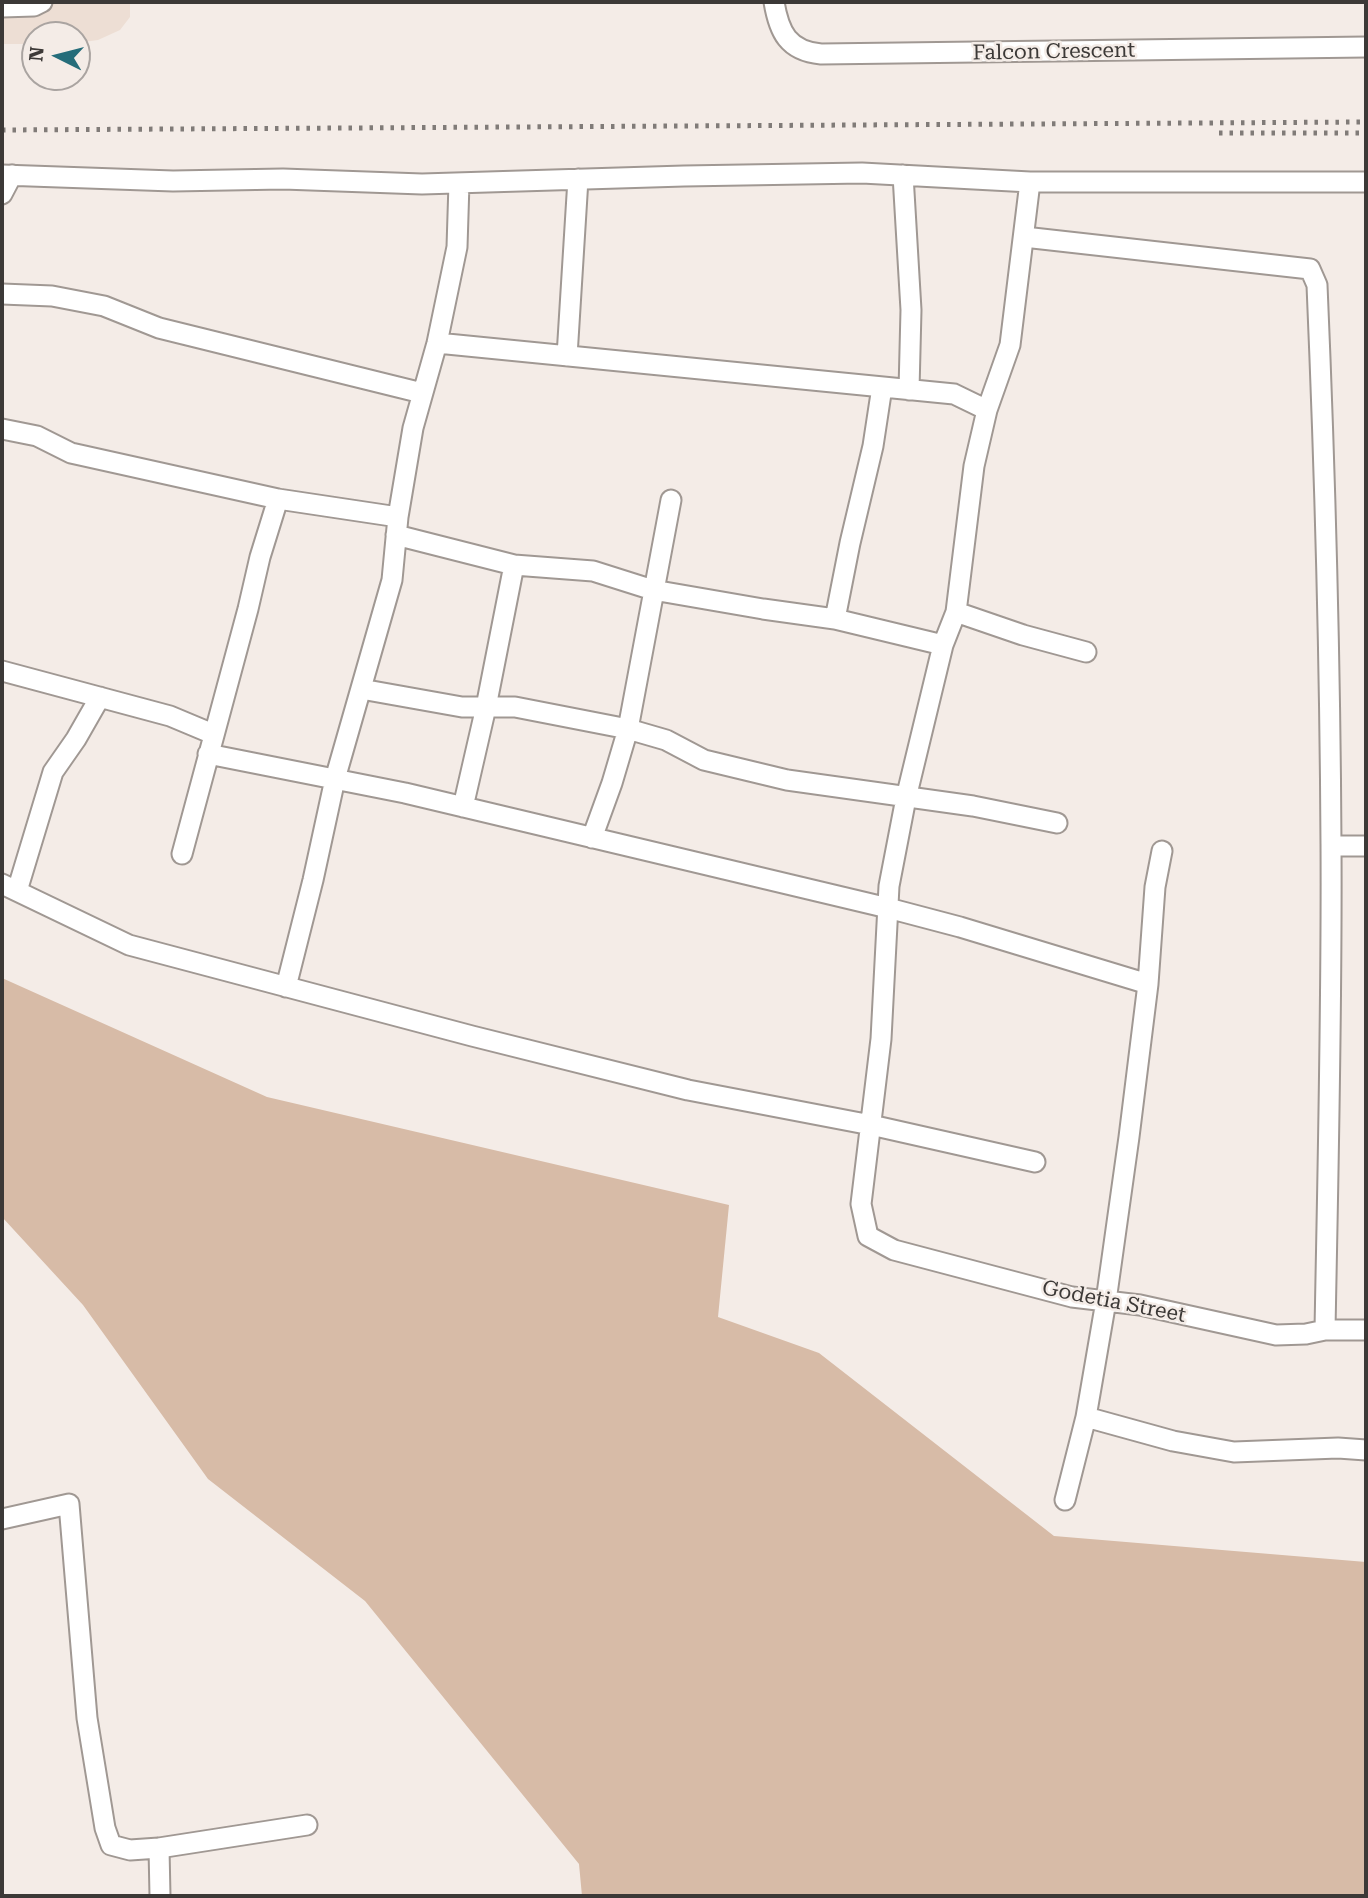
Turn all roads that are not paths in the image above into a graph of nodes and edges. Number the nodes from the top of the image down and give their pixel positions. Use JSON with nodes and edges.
{"nodes":[{"id":1,"x":42,"y":2,"type":"edge"},
{"id":2,"x":774,"y":2,"type":"edge"},
{"id":3,"x":2,"y":7,"type":"edge"},
{"id":4,"x":1366,"y":47,"type":"edge"},
{"id":5,"x":7,"y":175,"type":"edge"},
{"id":6,"x":903,"y":175,"type":"junction"},
{"id":7,"x":578,"y":179,"type":"junction"},
{"id":8,"x":1030,"y":182,"type":"junction"},
{"id":9,"x":1366,"y":182,"type":"edge"},
{"id":10,"x":459,"y":183,"type":"junction"},
{"id":11,"x":2,"y":194,"type":"edge"},
{"id":12,"x":1024,"y":237,"type":"junction"},
{"id":13,"x":2,"y":294,"type":"edge"},
{"id":14,"x":437,"y":342,"type":"junction"},
{"id":15,"x":567,"y":356,"type":"junction"},
{"id":16,"x":882,"y":387,"type":"junction"},
{"id":17,"x":909,"y":390,"type":"junction"},
{"id":18,"x":422,"y":393,"type":"junction"},
{"id":19,"x":987,"y":410,"type":"junction"},
{"id":20,"x":2,"y":429,"type":"edge"},
{"id":21,"x":278,"y":499,"type":"junction"},
{"id":22,"x":671,"y":500,"type":"dead end"},
{"id":23,"x":397,"y":526,"type":"junction"},
{"id":24,"x":514,"y":565,"type":"junction"},
{"id":25,"x":653,"y":590,"type":"junction"},
{"id":26,"x":956,"y":612,"type":"junction"},
{"id":27,"x":835,"y":619,"type":"junction"},
{"id":28,"x":943,"y":645,"type":"junction"},
{"id":29,"x":1086,"y":652,"type":"dead end"},
{"id":30,"x":2,"y":671,"type":"edge"},
{"id":31,"x":361,"y":690,"type":"junction"},
{"id":32,"x":100,"y":697,"type":"junction"},
{"id":33,"x":486,"y":707,"type":"junction"},
{"id":34,"x":628,"y":729,"type":"junction"},
{"id":35,"x":214,"y":734,"type":"junction"},
{"id":36,"x":208,"y":754,"type":"junction"},
{"id":37,"x":335,"y":779,"type":"junction"},
{"id":38,"x":906,"y":798,"type":"junction"},
{"id":39,"x":463,"y":807,"type":"junction"},
{"id":40,"x":1057,"y":823,"type":"dead end"},
{"id":41,"x":592,"y":838,"type":"junction"},
{"id":42,"x":1331,"y":846,"type":"junction"},
{"id":43,"x":1366,"y":846,"type":"edge"},
{"id":44,"x":1162,"y":851,"type":"dead end"},
{"id":45,"x":182,"y":854,"type":"dead end"},
{"id":46,"x":9,"y":887,"type":"edge"},
{"id":47,"x":888,"y":908,"type":"junction"},
{"id":48,"x":1148,"y":984,"type":"junction"},
{"id":49,"x":286,"y":987,"type":"junction"},
{"id":50,"x":871,"y":1125,"type":"junction"},
{"id":51,"x":1035,"y":1162,"type":"dead end"},
{"id":52,"x":1106,"y":1301,"type":"junction"},
{"id":53,"x":1325,"y":1330,"type":"junction"},
{"id":54,"x":1366,"y":1330,"type":"edge"},
{"id":55,"x":1086,"y":1416,"type":"junction"},
{"id":56,"x":1366,"y":1450,"type":"edge"},
{"id":57,"x":1065,"y":1500,"type":"dead end"},
{"id":58,"x":2,"y":1518,"type":"edge"},
{"id":59,"x":307,"y":1825,"type":"dead end"},
{"id":60,"x":159,"y":1848,"type":"junction"},
{"id":61,"x":160,"y":1896,"type":"edge"}],
"edges":[{"from":1,"to":3,"type":"street"},
{"from":2,"to":4,"type":"street","name":"Falcon Crescent"},
{"from":5,"to":10,"type":"street"},
{"from":5,"to":11,"type":"street"},
{"from":6,"to":7,"type":"street"},
{"from":6,"to":8,"type":"street"},
{"from":6,"to":17,"type":"street"},
{"from":7,"to":10,"type":"street"},
{"from":7,"to":15,"type":"street"},
{"from":8,"to":9,"type":"street"},
{"from":8,"to":12,"type":"street"},
{"from":10,"to":14,"type":"street"},
{"from":12,"to":19,"type":"street"},
{"from":12,"to":42,"type":"street"},
{"from":13,"to":18,"type":"street"},
{"from":14,"to":15,"type":"street"},
{"from":14,"to":18,"type":"street"},
{"from":15,"to":16,"type":"street"},
{"from":16,"to":17,"type":"street"},
{"from":16,"to":27,"type":"street"},
{"from":17,"to":19,"type":"street"},
{"from":18,"to":23,"type":"street"},
{"from":19,"to":26,"type":"street"},
{"from":20,"to":21,"type":"street"},
{"from":21,"to":23,"type":"street"},
{"from":21,"to":35,"type":"street"},
{"from":22,"to":25,"type":"street"},
{"from":23,"to":24,"type":"street"},
{"from":23,"to":31,"type":"street"},
{"from":24,"to":25,"type":"street"},
{"from":24,"to":33,"type":"street"},
{"from":25,"to":27,"type":"street"},
{"from":25,"to":34,"type":"street"},
{"from":26,"to":28,"type":"street"},
{"from":26,"to":29,"type":"street"},
{"from":27,"to":28,"type":"street"},
{"from":28,"to":38,"type":"street"},
{"from":30,"to":32,"type":"street"},
{"from":31,"to":33,"type":"street"},
{"from":31,"to":37,"type":"street"},
{"from":32,"to":35,"type":"street"},
{"from":32,"to":46,"type":"street"},
{"from":33,"to":34,"type":"street"},
{"from":33,"to":39,"type":"street"},
{"from":34,"to":38,"type":"street"},
{"from":34,"to":41,"type":"street"},
{"from":35,"to":36,"type":"street"},
{"from":36,"to":37,"type":"street"},
{"from":36,"to":45,"type":"street"},
{"from":37,"to":39,"type":"street"},
{"from":37,"to":49,"type":"street"},
{"from":38,"to":40,"type":"street"},
{"from":38,"to":47,"type":"street"},
{"from":39,"to":41,"type":"street"},
{"from":41,"to":47,"type":"street"},
{"from":42,"to":43,"type":"street"},
{"from":42,"to":53,"type":"street"},
{"from":44,"to":48,"type":"street"},
{"from":46,"to":49,"type":"street"},
{"from":47,"to":48,"type":"street"},
{"from":47,"to":50,"type":"street"},
{"from":48,"to":52,"type":"street"},
{"from":49,"to":50,"type":"street"},
{"from":50,"to":51,"type":"street"},
{"from":50,"to":52,"type":"street","name":"Godetia Street"},
{"from":52,"to":53,"type":"street","name":"Godetia Street"},
{"from":52,"to":55,"type":"street"},
{"from":53,"to":54,"type":"street","name":"Godetia Street"},
{"from":55,"to":56,"type":"street"},
{"from":55,"to":57,"type":"street"},
{"from":58,"to":60,"type":"street"},
{"from":59,"to":60,"type":"street"},
{"from":60,"to":61,"type":"street"}]}
